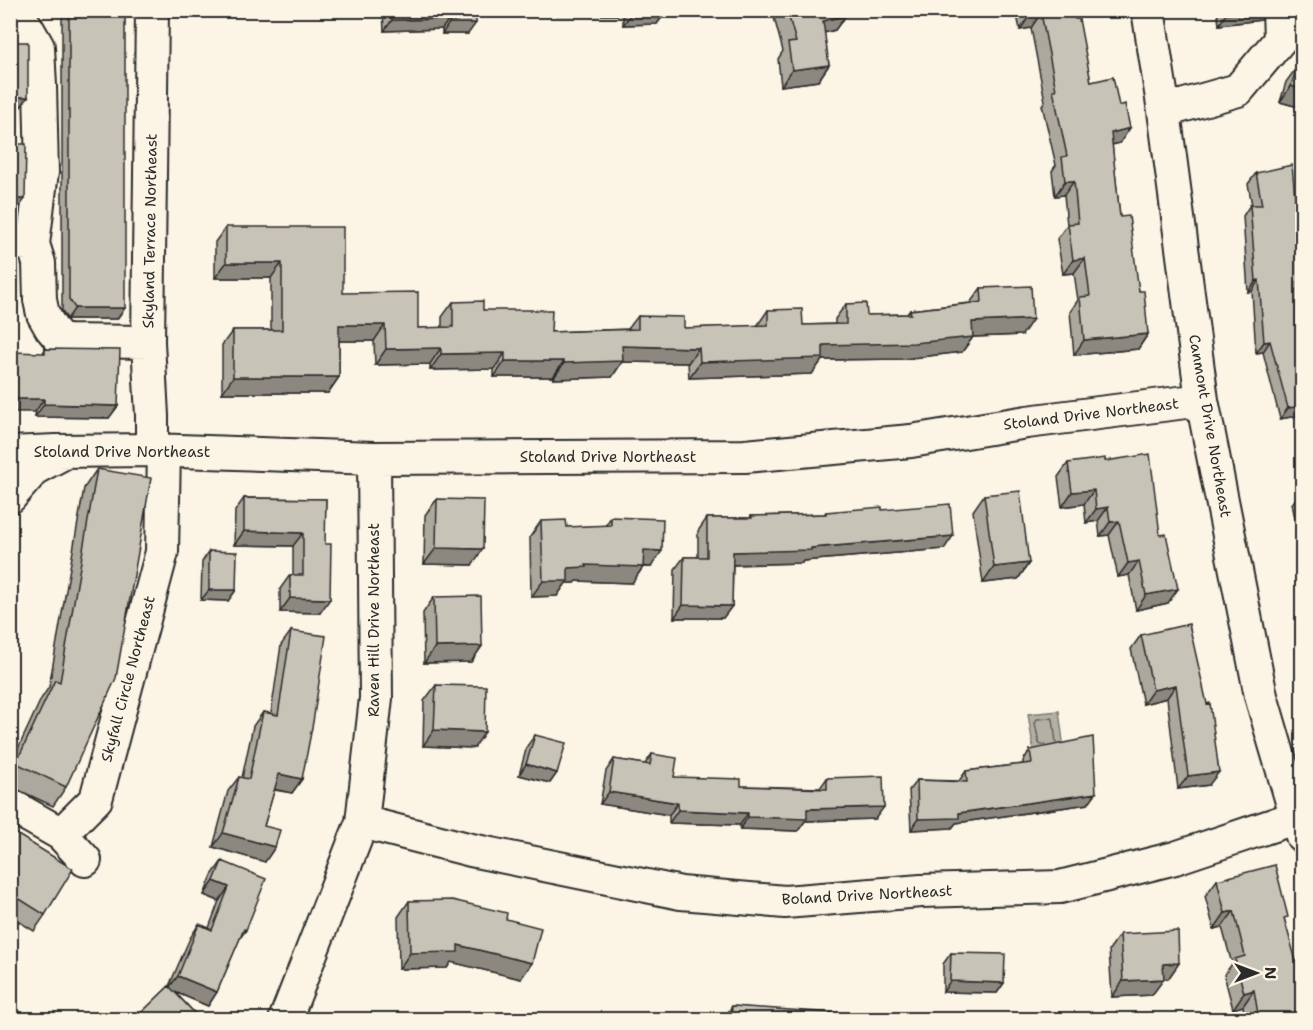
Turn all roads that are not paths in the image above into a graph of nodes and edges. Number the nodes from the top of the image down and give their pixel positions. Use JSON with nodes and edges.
{"nodes":[{"id":1,"x":152,"y":10,"type":"edge"},
{"id":2,"x":1148,"y":10,"type":"edge"},
{"id":3,"x":1279,"y":10,"type":"edge"},
{"id":4,"x":10,"y":21,"type":"edge"},
{"id":5,"x":1164,"y":111,"type":"junction"},
{"id":6,"x":22,"y":244,"type":"edge"},
{"id":7,"x":148,"y":342,"type":"junction"},
{"id":8,"x":1202,"y":400,"type":"junction"},
{"id":9,"x":67,"y":451,"type":"junction"},
{"id":10,"x":158,"y":451,"type":"junction"},
{"id":11,"x":10,"y":453,"type":"edge"},
{"id":12,"x":374,"y":458,"type":"junction"},
{"id":13,"x":10,"y":497,"type":"edge"},
{"id":14,"x":10,"y":805,"type":"edge"},
{"id":15,"x":362,"y":822,"type":"junction"},
{"id":16,"x":1300,"y":826,"type":"edge"},
{"id":17,"x":61,"y":834,"type":"junction"},
{"id":18,"x":85,"y":860,"type":"dead end"},
{"id":19,"x":285,"y":1020,"type":"edge"}],
"edges":[{"from":1,"to":7,"type":"street","name":"Skyland Terrace Northeast"},
{"from":2,"to":5,"type":"street","name":"Canmont Drive Northeast"},
{"from":3,"to":5,"type":"street"},
{"from":4,"to":6,"type":"street"},
{"from":5,"to":8,"type":"street","name":"Canmont Drive Northeast"},
{"from":6,"to":7,"type":"street"},
{"from":7,"to":10,"type":"street","name":"Skyland Terrace Northeast"},
{"from":8,"to":12,"type":"street","name":"Stoland Drive Northeast"},
{"from":8,"to":16,"type":"street","name":"Canmont Drive Northeast"},
{"from":9,"to":10,"type":"street","name":"Stoland Drive Northeast"},
{"from":9,"to":11,"type":"street","name":"Stoland Drive Northeast"},
{"from":9,"to":13,"type":"street"},
{"from":10,"to":12,"type":"street","name":"Stoland Drive Northeast"},
{"from":10,"to":17,"type":"street","name":"Skyfall Circle Northeast"},
{"from":12,"to":15,"type":"street","name":"Raven Hill Drive Northeast"},
{"from":14,"to":17,"type":"street"},
{"from":15,"to":16,"type":"street","name":"Boland Drive Northeast"},
{"from":15,"to":19,"type":"street","name":"Raven Hill Drive Northeast"},
{"from":17,"to":18,"type":"street"}]}
